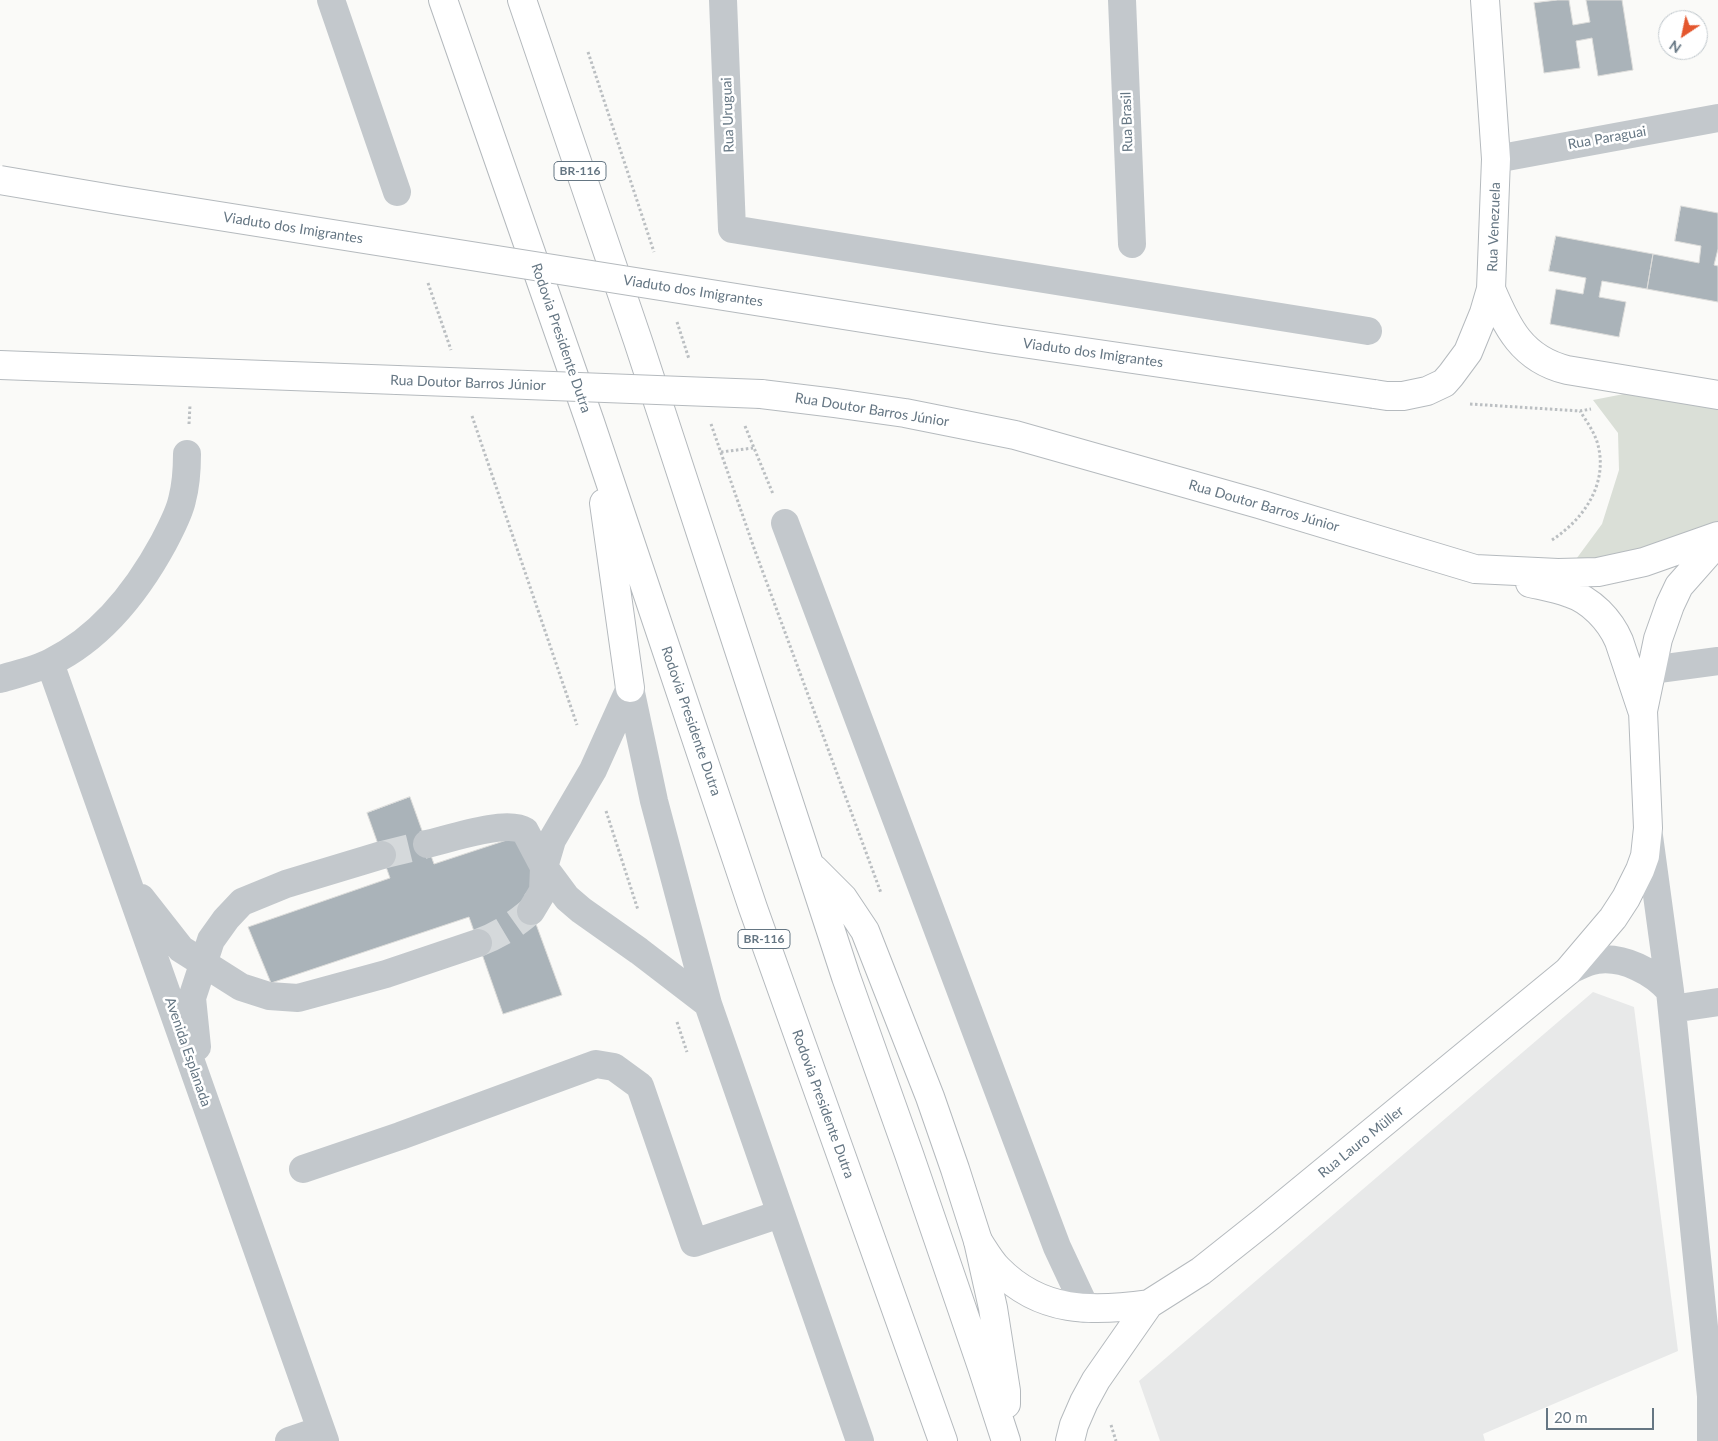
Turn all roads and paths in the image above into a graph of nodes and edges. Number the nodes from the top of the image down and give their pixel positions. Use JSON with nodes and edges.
{"nodes":[{"id":1,"x":331,"y":0,"type":"edge"},
{"id":2,"x":443,"y":0,"type":"edge"},
{"id":3,"x":522,"y":0,"type":"edge"},
{"id":4,"x":723,"y":0,"type":"edge"},
{"id":5,"x":1122,"y":0,"type":"edge"},
{"id":6,"x":1485,"y":0,"type":"edge"},
{"id":7,"x":1718,"y":118,"type":"edge"},
{"id":8,"x":1496,"y":159,"type":"junction"},
{"id":9,"x":0,"y":180,"type":"edge"},
{"id":10,"x":397,"y":192,"type":"dead end"},
{"id":11,"x":1132,"y":244,"type":"dead end"},
{"id":12,"x":1491,"y":289,"type":"junction"},
{"id":13,"x":1368,"y":330,"type":"dead end"},
{"id":14,"x":0,"y":365,"type":"edge"},
{"id":15,"x":192,"y":373,"type":"junction"},
{"id":16,"x":1381,"y":395,"type":"joint"},
{"id":17,"x":1718,"y":395,"type":"edge"},
{"id":18,"x":1469,"y":403,"type":"dead end"},
{"id":19,"x":1577,"y":407,"type":"dead end"},
{"id":20,"x":1598,"y":408,"type":"dead end"},
{"id":21,"x":1580,"y":411,"type":"junction"},
{"id":22,"x":594,"y":435,"type":"junction"},
{"id":23,"x":187,"y":454,"type":"joint"},
{"id":24,"x":785,"y":523,"type":"joint"},
{"id":25,"x":1718,"y":536,"type":"edge"},
{"id":26,"x":1550,"y":541,"type":"dead end"},
{"id":27,"x":1718,"y":542,"type":"edge"},
{"id":28,"x":1475,"y":569,"type":"junction"},
{"id":29,"x":1718,"y":661,"type":"edge"},
{"id":30,"x":50,"y":663,"type":"junction"},
{"id":31,"x":1651,"y":670,"type":"junction"},
{"id":32,"x":0,"y":679,"type":"edge"},
{"id":33,"x":630,"y":688,"type":"junction"},
{"id":34,"x":1643,"y":711,"type":"junction"},
{"id":35,"x":1648,"y":828,"type":"junction"},
{"id":36,"x":427,"y":844,"type":"tunnel mouth"},
{"id":37,"x":382,"y":855,"type":"tunnel mouth"},
{"id":38,"x":811,"y":866,"type":"junction"},
{"id":39,"x":544,"y":867,"type":"junction"},
{"id":40,"x":127,"y":880,"type":"junction"},
{"id":41,"x":883,"y":898,"type":"dead end"},
{"id":42,"x":531,"y":911,"type":"tunnel mouth"},
{"id":43,"x":478,"y":943,"type":"tunnel mouth"},
{"id":44,"x":204,"y":963,"type":"junction"},
{"id":45,"x":1568,"y":971,"type":"junction"},
{"id":46,"x":1671,"y":1000,"type":"junction"},
{"id":47,"x":1718,"y":1002,"type":"edge"},
{"id":48,"x":708,"y":1004,"type":"junction"},
{"id":49,"x":200,"y":1089,"type":"junction"},
{"id":50,"x":303,"y":1169,"type":"dead end"},
{"id":51,"x":780,"y":1214,"type":"junction"},
{"id":52,"x":978,"y":1241,"type":"junction"},
{"id":53,"x":1149,"y":1304,"type":"junction"},
{"id":54,"x":1086,"y":1309,"type":"junction"},
{"id":55,"x":1715,"y":1396,"type":"edge"},
{"id":56,"x":323,"y":1435,"type":"edge"},
{"id":57,"x":1005,"y":1440,"type":"edge"},
{"id":58,"x":288,"y":1441,"type":"edge"},
{"id":59,"x":860,"y":1441,"type":"edge"},
{"id":60,"x":943,"y":1441,"type":"edge"},
{"id":61,"x":1070,"y":1441,"type":"edge"},
{"id":62,"x":1711,"y":1441,"type":"edge"}],
"edges":[{"from":1,"to":10,"type":"street"},
{"from":2,"to":22,"type":"main road","name":"Rodovia Presidente Dutra","number":"BR-116"},
{"from":3,"to":38,"type":"main road","number":"BR-116"},
{"from":4,"to":13,"type":"street","name":"Rua Uruguai"},
{"from":5,"to":11,"type":"street","name":"Rua Brasil"},
{"from":6,"to":8,"type":"main road","name":"Rua Venezuela"},
{"from":7,"to":8,"type":"street","name":"Rua Paraguai"},
{"from":8,"to":12,"type":"main road","name":"Rua Venezuela"},
{"from":9,"to":16,"type":"main road","name":"Viaduto dos Imigrantes","bridge":true},
{"from":12,"to":16,"type":"main road","name":"Rua Venezuela"},
{"from":12,"to":17,"type":"main road"},
{"from":14,"to":15,"type":"main road","name":"Rua Doutor Barros Júnior"},
{"from":15,"to":23,"type":"path"},
{"from":15,"to":28,"type":"main road","name":"Rua Doutor Barros Júnior","bridge":true},
{"from":18,"to":21,"type":"path"},
{"from":19,"to":21,"type":"path"},
{"from":20,"to":21,"type":"path"},
{"from":21,"to":26,"type":"path"},
{"from":22,"to":33,"type":"main road"},
{"from":22,"to":60,"type":"main road","name":"Rodovia Presidente Dutra","number":"BR-116"},
{"from":23,"to":30,"type":"street"},
{"from":24,"to":41,"type":"path"},
{"from":24,"to":54,"type":"street"},
{"from":25,"to":28,"type":"main road","name":"Rua Doutor Barros Júnior"},
{"from":27,"to":31,"type":"main road","name":"Rua Lauro Müller"},
{"from":28,"to":34,"type":"main road","name":"Rua Lauro Müller"},
{"from":29,"to":31,"type":"street"},
{"from":30,"to":32,"type":"street"},
{"from":30,"to":40,"type":"street","name":"Avenida Esplanada"},
{"from":31,"to":34,"type":"main road","name":"Rua Lauro Müller"},
{"from":33,"to":39,"type":"street"},
{"from":33,"to":48,"type":"street"},
{"from":34,"to":35,"type":"main road","name":"Rua Lauro Müller"},
{"from":35,"to":45,"type":"main road","name":"Rua Lauro Müller"},
{"from":35,"to":46,"type":"street","name":"Rua Lauro Müller"},
{"from":36,"to":39,"type":"street"},
{"from":37,"to":44,"type":"street"},
{"from":38,"to":52,"type":"main road"},
{"from":38,"to":57,"type":"main road","number":"BR-116"},
{"from":39,"to":42,"type":"street"},
{"from":39,"to":48,"type":"street"},
{"from":40,"to":44,"type":"street"},
{"from":40,"to":49,"type":"street","name":"Avenida Esplanada"},
{"from":43,"to":44,"type":"street"},
{"from":44,"to":49,"type":"street"},
{"from":45,"to":46,"type":"street","name":"Rua Lauro Müller"},
{"from":45,"to":53,"type":"main road","name":"Rua Lauro Müller"},
{"from":46,"to":47,"type":"street"},
{"from":46,"to":55,"type":"street","name":"Rua Lauro Müller"},
{"from":48,"to":51,"type":"street"},
{"from":49,"to":56,"type":"street","name":"Avenida Esplanada"},
{"from":50,"to":51,"type":"street"},
{"from":51,"to":59,"type":"street"},
{"from":52,"to":54,"type":"main road","name":"Rua Lauro Müller"},
{"from":52,"to":57,"type":"main road"},
{"from":53,"to":54,"type":"main road","name":"Rua Lauro Müller"},
{"from":53,"to":61,"type":"main road","name":"Rua Lauro Müller"},
{"from":55,"to":62,"type":"street","name":"Rua Lauro Müller"},
{"from":56,"to":58,"type":"street"}]}
